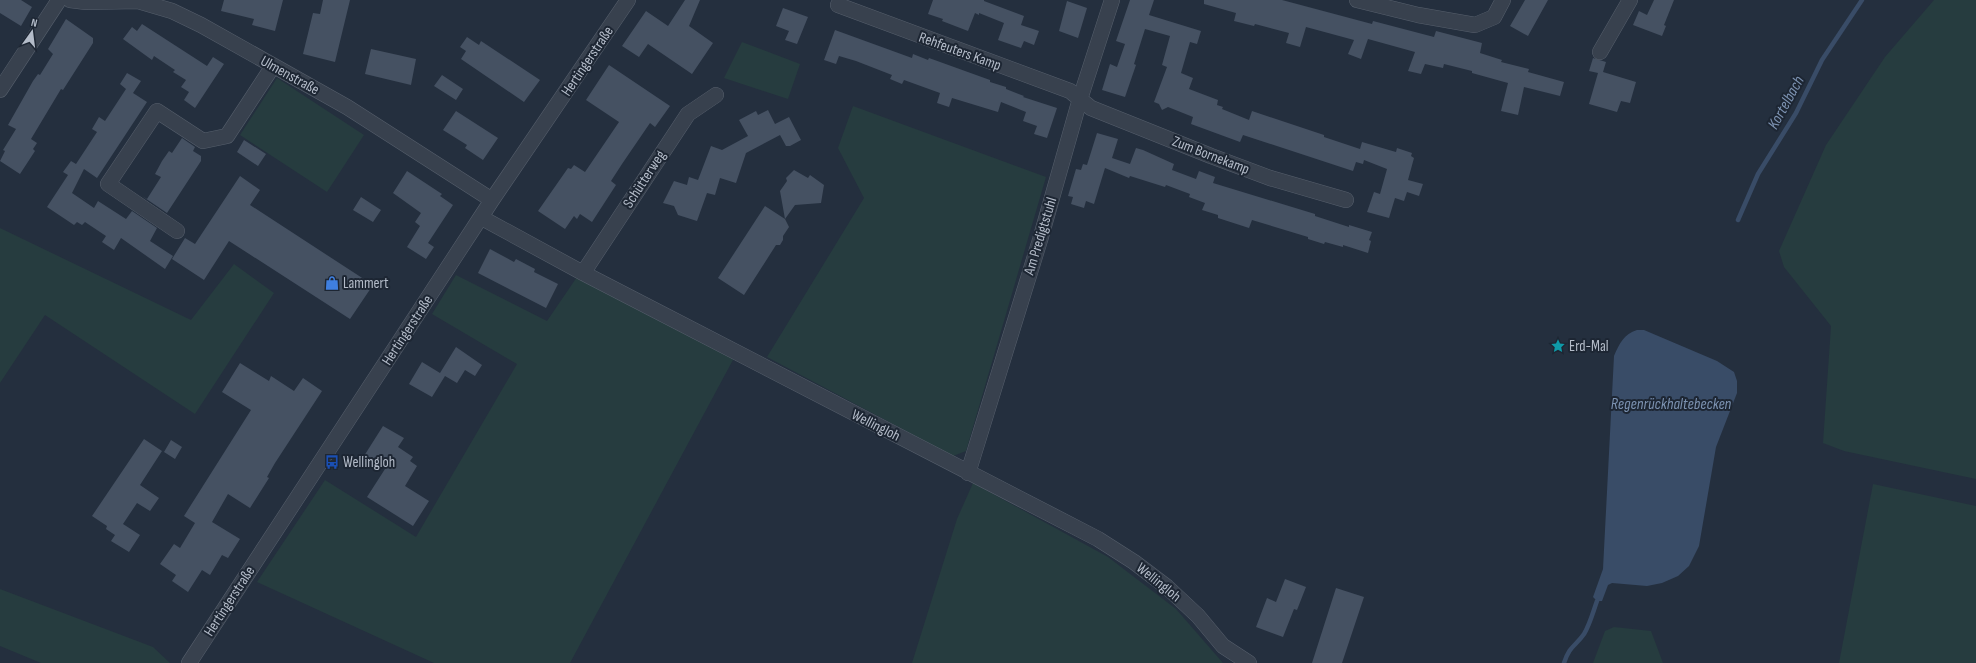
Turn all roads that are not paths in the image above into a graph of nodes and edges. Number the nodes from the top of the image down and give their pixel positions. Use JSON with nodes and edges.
{"nodes":[{"id":1,"x":59,"y":0,"type":"edge"},
{"id":2,"x":70,"y":0,"type":"edge"},
{"id":3,"x":628,"y":0,"type":"edge"},
{"id":4,"x":1112,"y":0,"type":"edge"},
{"id":5,"x":1356,"y":0,"type":"edge"},
{"id":6,"x":1503,"y":0,"type":"edge"},
{"id":7,"x":1630,"y":0,"type":"edge"},
{"id":8,"x":838,"y":5,"type":"dead end"},
{"id":9,"x":1600,"y":52,"type":"dead end"},
{"id":10,"x":273,"y":66,"type":"junction"},
{"id":11,"x":0,"y":90,"type":"edge"},
{"id":12,"x":716,"y":95,"type":"dead end"},
{"id":13,"x":1080,"y":99,"type":"junction"},
{"id":14,"x":492,"y":200,"type":"junction"},
{"id":15,"x":1346,"y":200,"type":"dead end"},
{"id":16,"x":482,"y":218,"type":"junction"},
{"id":17,"x":177,"y":231,"type":"dead end"},
{"id":18,"x":582,"y":273,"type":"junction"},
{"id":19,"x":968,"y":473,"type":"junction"},
{"id":20,"x":188,"y":663,"type":"edge"},
{"id":21,"x":1249,"y":663,"type":"edge"}],
"edges":[{"from":1,"to":11,"type":"street"},
{"from":2,"to":10,"type":"street","name":"Ulmenstraße"},
{"from":3,"to":14,"type":"street","name":"Hertingerstraße"},
{"from":4,"to":13,"type":"street","name":"Am Predigtstuhl"},
{"from":5,"to":6,"type":"street"},
{"from":7,"to":9,"type":"street"},
{"from":8,"to":13,"type":"street","name":"Rehfeuters Kamp"},
{"from":10,"to":14,"type":"street","name":"Ulmenstraße"},
{"from":10,"to":17,"type":"street"},
{"from":12,"to":18,"type":"street","name":"Schütterweg"},
{"from":13,"to":15,"type":"street","name":"Zum Bornekamp"},
{"from":13,"to":19,"type":"street","name":"Am Predigtstuhl"},
{"from":14,"to":16,"type":"street","name":"Hertingerstraße"},
{"from":16,"to":18,"type":"street","name":"Wellingloh"},
{"from":16,"to":20,"type":"street","name":"Hertingerstraße"},
{"from":18,"to":19,"type":"street","name":"Wellingloh"},
{"from":19,"to":21,"type":"street","name":"Wellingloh"}]}
